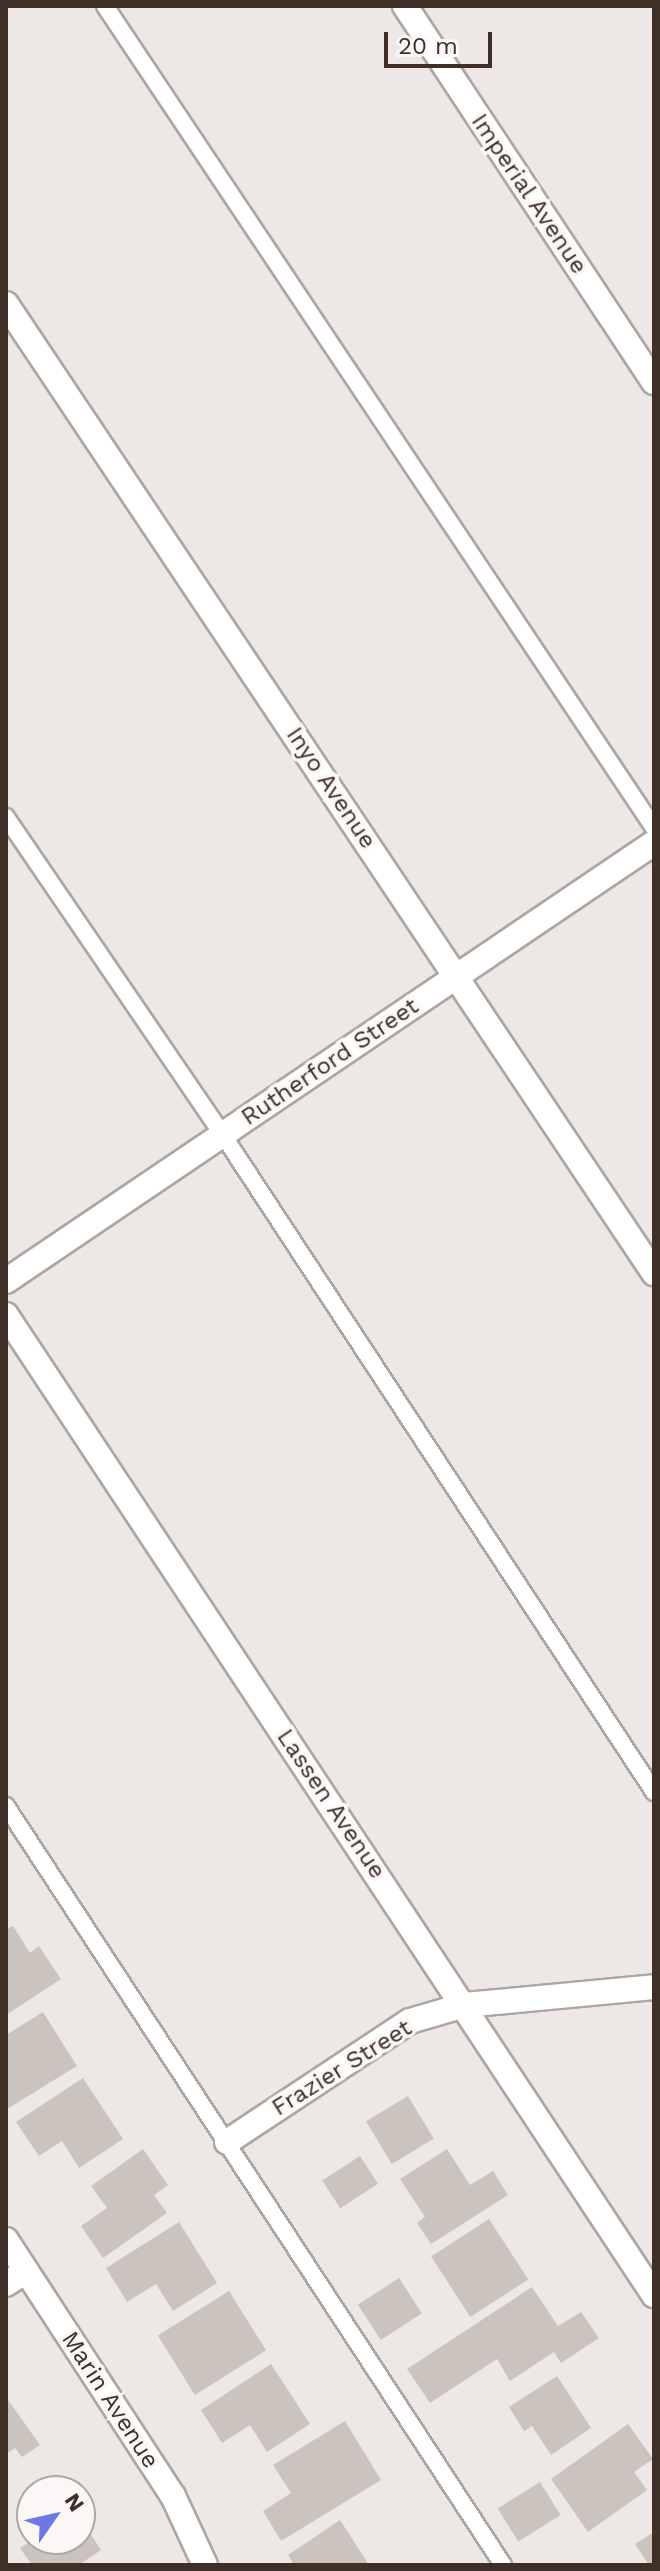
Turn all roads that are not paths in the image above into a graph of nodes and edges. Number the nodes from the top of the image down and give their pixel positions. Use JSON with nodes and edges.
{"nodes":[{"id":1,"x":105,"y":6,"type":"edge"},
{"id":2,"x":405,"y":6,"type":"edge"},
{"id":3,"x":6,"y":304,"type":"edge"},
{"id":4,"x":654,"y":382,"type":"edge"},
{"id":5,"x":6,"y":817,"type":"edge"},
{"id":6,"x":654,"y":828,"type":"edge"},
{"id":7,"x":654,"y":843,"type":"edge"},
{"id":8,"x":456,"y":976,"type":"junction"},
{"id":9,"x":223,"y":1135,"type":"junction"},
{"id":10,"x":654,"y":1273,"type":"edge"},
{"id":11,"x":6,"y":1281,"type":"edge"},
{"id":12,"x":6,"y":1315,"type":"edge"},
{"id":13,"x":654,"y":1792,"type":"edge"},
{"id":14,"x":6,"y":1806,"type":"edge"},
{"id":15,"x":654,"y":1987,"type":"edge"},
{"id":16,"x":465,"y":2005,"type":"junction"},
{"id":17,"x":227,"y":2142,"type":"junction"},
{"id":18,"x":6,"y":2240,"type":"edge"},
{"id":19,"x":16,"y":2278,"type":"edge"},
{"id":20,"x":654,"y":2295,"type":"edge"},
{"id":21,"x":205,"y":2565,"type":"edge"},
{"id":22,"x":503,"y":2565,"type":"edge"}],
"edges":[{"from":1,"to":6,"type":"lane"},
{"from":2,"to":4,"type":"street","name":"Imperial Avenue"},
{"from":3,"to":8,"type":"street","name":"Inyo Avenue"},
{"from":5,"to":9,"type":"lane"},
{"from":7,"to":8,"type":"street","name":"Rutherford Street"},
{"from":8,"to":9,"type":"street","name":"Rutherford Street"},
{"from":8,"to":10,"type":"street","name":"Inyo Avenue"},
{"from":9,"to":11,"type":"street","name":"Rutherford Street"},
{"from":9,"to":13,"type":"lane"},
{"from":12,"to":16,"type":"street","name":"Lassen Avenue"},
{"from":14,"to":17,"type":"lane"},
{"from":15,"to":16,"type":"street","name":"Frazier Street"},
{"from":16,"to":17,"type":"street","name":"Frazier Street"},
{"from":16,"to":20,"type":"street","name":"Lassen Avenue"},
{"from":17,"to":22,"type":"lane"},
{"from":18,"to":19,"type":"street","name":"Marin Avenue"},
{"from":19,"to":21,"type":"street","name":"Marin Avenue"}]}
